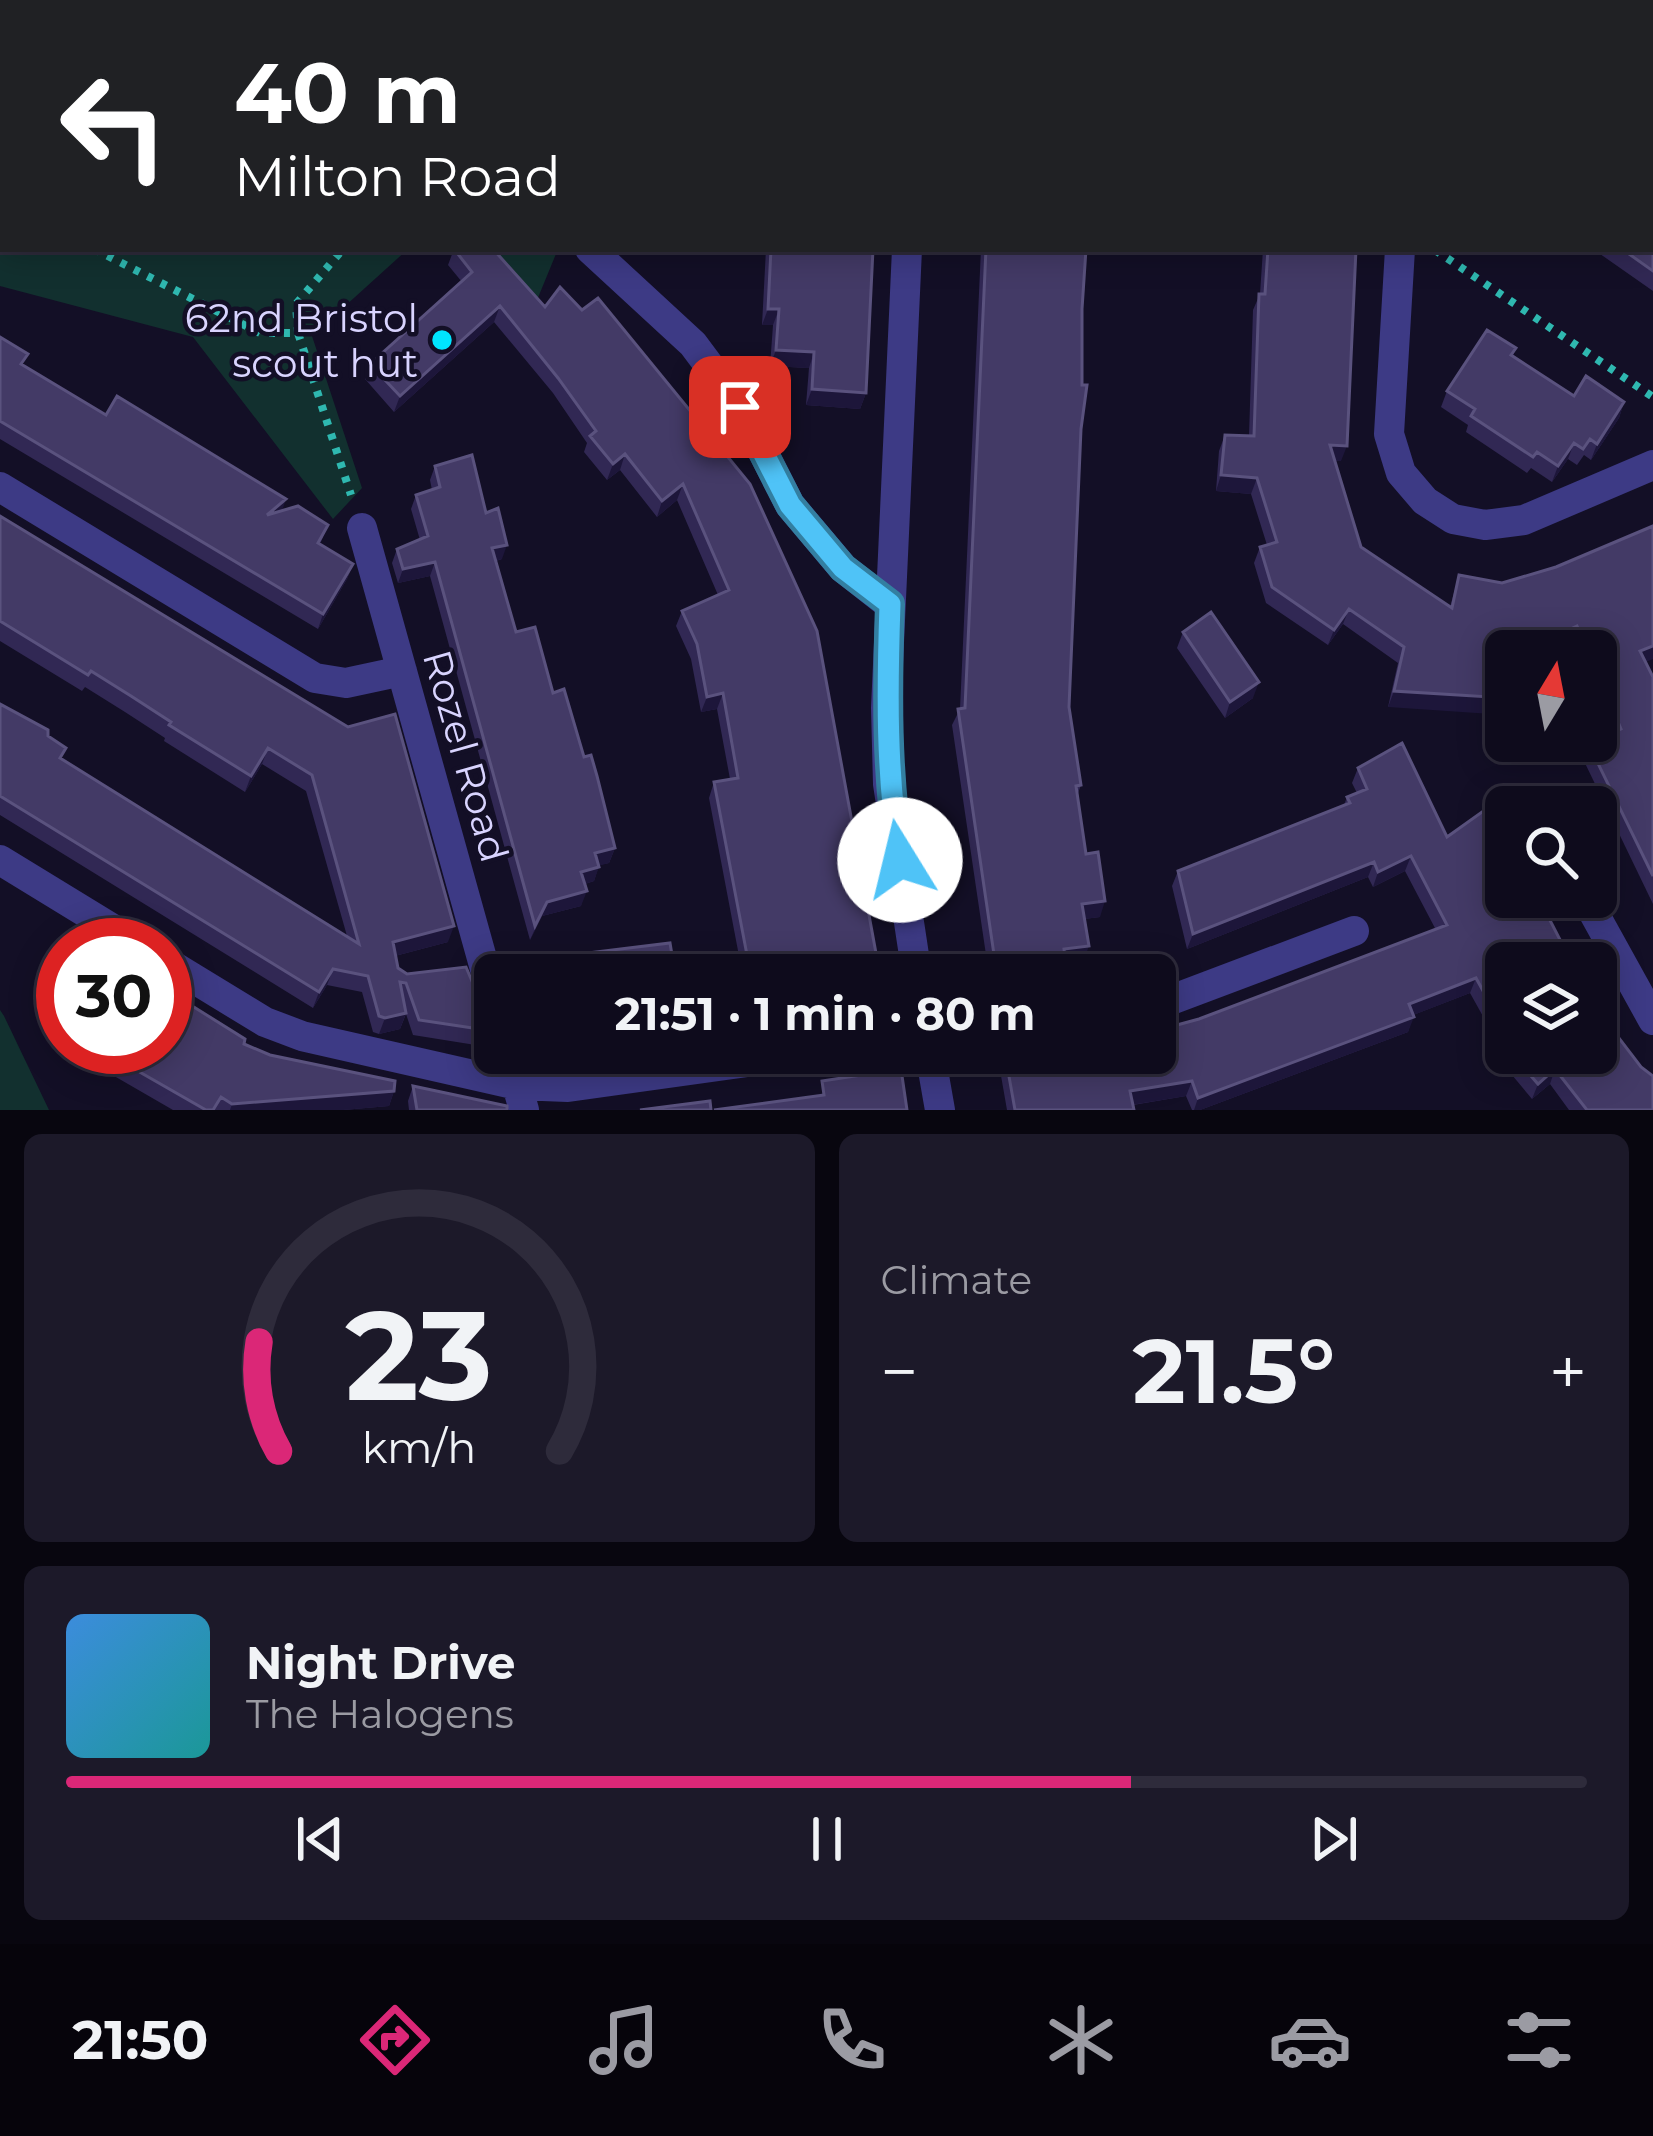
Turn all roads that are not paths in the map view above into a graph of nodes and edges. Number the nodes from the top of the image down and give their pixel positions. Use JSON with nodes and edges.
{"nodes":[{"id":1,"x":593,"y":252,"type":"edge"},
{"id":2,"x":907,"y":252,"type":"edge"},
{"id":3,"x":1400,"y":252,"type":"edge"},
{"id":4,"x":1653,"y":465,"type":"edge"},
{"id":5,"x":0,"y":487,"type":"edge"},
{"id":6,"x":362,"y":528,"type":"road end"},
{"id":7,"x":890,"y":604,"type":"junction"},
{"id":8,"x":402,"y":671,"type":"junction"},
{"id":9,"x":0,"y":860,"type":"edge"},
{"id":10,"x":95,"y":918,"type":"edge"},
{"id":11,"x":1597,"y":918,"type":"edge"},
{"id":12,"x":1354,"y":931,"type":"dead end"},
{"id":13,"x":481,"y":954,"type":"edge"},
{"id":14,"x":914,"y":954,"type":"edge"},
{"id":15,"x":192,"y":977,"type":"edge"},
{"id":16,"x":1176,"y":998,"type":"edge"},
{"id":17,"x":1653,"y":1020,"type":"edge"},
{"id":18,"x":661,"y":1074,"type":"edge"},
{"id":19,"x":934,"y":1074,"type":"edge"},
{"id":20,"x":521,"y":1098,"type":"edge"},
{"id":21,"x":940,"y":1110,"type":"edge"}],
"edges":[{"from":1,"to":7,"type":"street"},
{"from":2,"to":7,"type":"street"},
{"from":3,"to":4,"type":"street"},
{"from":5,"to":8,"type":"street"},
{"from":6,"to":8,"type":"street","name":"Rozel Road"},
{"from":7,"to":14,"type":"street"},
{"from":8,"to":13,"type":"street","name":"Rozel Road"},
{"from":9,"to":10,"type":"street"},
{"from":11,"to":17,"type":"street"},
{"from":12,"to":16,"type":"street"},
{"from":15,"to":20,"type":"street"},
{"from":18,"to":20,"type":"street"},
{"from":19,"to":21,"type":"street"}]}
